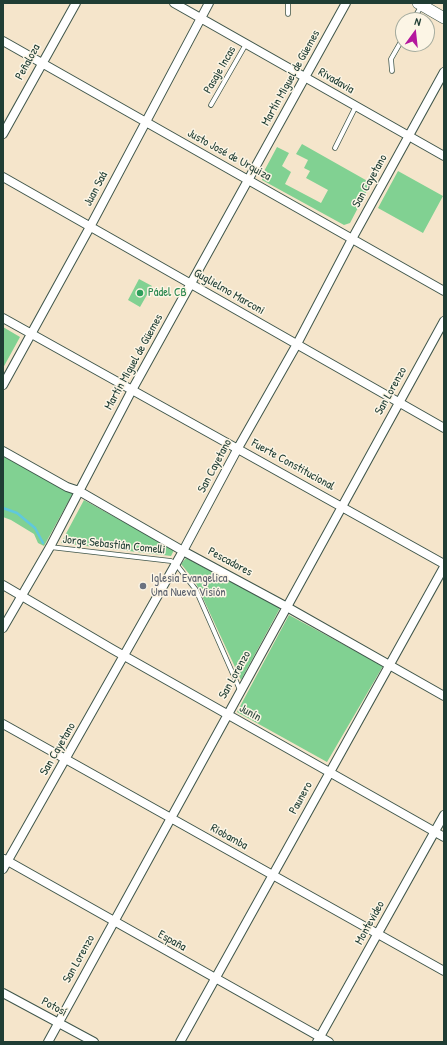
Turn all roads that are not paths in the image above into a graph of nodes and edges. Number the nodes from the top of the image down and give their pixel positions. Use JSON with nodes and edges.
{"nodes":[{"id":1,"x":76,"y":3,"type":"edge"},
{"id":2,"x":174,"y":3,"type":"edge"},
{"id":3,"x":209,"y":3,"type":"edge"},
{"id":4,"x":288,"y":3,"type":"edge"},
{"id":5,"x":346,"y":3,"type":"edge"},
{"id":6,"x":421,"y":4,"type":"edge"},
{"id":7,"x":288,"y":14,"type":"dead end"},
{"id":8,"x":201,"y":18,"type":"junction"},
{"id":9,"x":444,"y":18,"type":"edge"},
{"id":10,"x":3,"y":41,"type":"edge"},
{"id":11,"x":247,"y":44,"type":"junction"},
{"id":12,"x":395,"y":52,"type":"edge"},
{"id":13,"x":42,"y":63,"type":"junction"},
{"id":14,"x":392,"y":71,"type":"dead end"},
{"id":15,"x":444,"y":72,"type":"edge"},
{"id":16,"x":305,"y":77,"type":"junction"},
{"id":17,"x":211,"y":106,"type":"dead end"},
{"id":18,"x":356,"y":106,"type":"junction"},
{"id":19,"x":145,"y":122,"type":"junction"},
{"id":20,"x":3,"y":134,"type":"edge"},
{"id":21,"x":408,"y":136,"type":"junction"},
{"id":22,"x":335,"y":148,"type":"dead end"},
{"id":23,"x":444,"y":156,"type":"edge"},
{"id":24,"x":3,"y":177,"type":"edge"},
{"id":25,"x":248,"y":179,"type":"junction"},
{"id":26,"x":90,"y":227,"type":"junction"},
{"id":27,"x":352,"y":239,"type":"junction"},
{"id":28,"x":191,"y":284,"type":"junction"},
{"id":29,"x":444,"y":292,"type":"edge"},
{"id":30,"x":3,"y":318,"type":"edge"},
{"id":31,"x":444,"y":320,"type":"edge"},
{"id":32,"x":32,"y":334,"type":"junction"},
{"id":33,"x":297,"y":344,"type":"junction"},
{"id":34,"x":3,"y":385,"type":"edge"},
{"id":35,"x":132,"y":390,"type":"junction"},
{"id":36,"x":399,"y":402,"type":"junction"},
{"id":37,"x":444,"y":428,"type":"edge"},
{"id":38,"x":238,"y":448,"type":"junction"},
{"id":39,"x":3,"y":451,"type":"edge"},
{"id":40,"x":78,"y":491,"type":"junction"},
{"id":41,"x":341,"y":506,"type":"junction"},
{"id":42,"x":50,"y":548,"type":"junction"},
{"id":43,"x":183,"y":551,"type":"junction"},
{"id":44,"x":176,"y":564,"type":"junction"},
{"id":45,"x":444,"y":564,"type":"edge"},
{"id":46,"x":444,"y":567,"type":"edge"},
{"id":47,"x":3,"y":585,"type":"edge"},
{"id":48,"x":22,"y":596,"type":"junction"},
{"id":49,"x":287,"y":607,"type":"junction"},
{"id":50,"x":3,"y":628,"type":"edge"},
{"id":51,"x":124,"y":656,"type":"junction"},
{"id":52,"x":390,"y":665,"type":"junction"},
{"id":53,"x":240,"y":691,"type":"junction"},
{"id":54,"x":444,"y":696,"type":"edge"},
{"id":55,"x":227,"y":714,"type":"junction"},
{"id":56,"x":3,"y":724,"type":"edge"},
{"id":57,"x":65,"y":759,"type":"junction"},
{"id":58,"x":330,"y":772,"type":"junction"},
{"id":59,"x":444,"y":815,"type":"edge"},
{"id":60,"x":171,"y":818,"type":"junction"},
{"id":61,"x":435,"y":832,"type":"junction"},
{"id":62,"x":444,"y":837,"type":"edge"},
{"id":63,"x":5,"y":860,"type":"edge"},
{"id":64,"x":3,"y":870,"type":"edge"},
{"id":65,"x":272,"y":875,"type":"junction"},
{"id":66,"x":114,"y":922,"type":"junction"},
{"id":67,"x":378,"y":934,"type":"junction"},
{"id":68,"x":444,"y":970,"type":"edge"},
{"id":69,"x":215,"y":978,"type":"junction"},
{"id":70,"x":3,"y":993,"type":"edge"},
{"id":71,"x":59,"y":1023,"type":"junction"},
{"id":72,"x":318,"y":1039,"type":"edge"},
{"id":73,"x":48,"y":1042,"type":"edge"},
{"id":74,"x":94,"y":1042,"type":"edge"},
{"id":75,"x":180,"y":1042,"type":"edge"},
{"id":76,"x":329,"y":1042,"type":"edge"}],
"edges":[{"from":1,"to":13,"type":"street","name":"Peñaloza"},
{"from":2,"to":8,"type":"street","name":"Rivadavia"},
{"from":3,"to":8,"type":"street","name":"Juan Saá"},
{"from":4,"to":7,"type":"lane"},
{"from":5,"to":16,"type":"street","name":"Martín Miguel de Güemes"},
{"from":6,"to":9,"type":"main road"},
{"from":8,"to":11,"type":"street","name":"Rivadavia"},
{"from":8,"to":19,"type":"street","name":"Juan Saá"},
{"from":10,"to":13,"type":"street","name":"Justo José de Urquiza"},
{"from":11,"to":16,"type":"street","name":"Rivadavia"},
{"from":11,"to":17,"type":"lane","name":"Pasaje Incas"},
{"from":12,"to":14,"type":"lane"},
{"from":13,"to":19,"type":"street","name":"Justo José de Urquiza"},
{"from":13,"to":20,"type":"street","name":"Peñaloza"},
{"from":15,"to":21,"type":"street","name":"San Cayetano"},
{"from":16,"to":18,"type":"street","name":"Rivadavia"},
{"from":16,"to":25,"type":"street","name":"Martín Miguel de Güemes"},
{"from":18,"to":21,"type":"street","name":"Rivadavia"},
{"from":18,"to":22,"type":"lane"},
{"from":19,"to":25,"type":"street","name":"Justo José de Urquiza"},
{"from":19,"to":26,"type":"street","name":"Juan Saá"},
{"from":21,"to":23,"type":"street","name":"Rivadavia"},
{"from":21,"to":27,"type":"street","name":"San Cayetano"},
{"from":24,"to":26,"type":"street","name":"Guglielmo Marconi"},
{"from":25,"to":27,"type":"street","name":"Justo José de Urquiza"},
{"from":25,"to":28,"type":"street","name":"Martín Miguel de Güemes"},
{"from":26,"to":28,"type":"street","name":"Guglielmo Marconi"},
{"from":26,"to":32,"type":"street","name":"Juan Saá"},
{"from":27,"to":29,"type":"street","name":"Justo José de Urquiza"},
{"from":27,"to":33,"type":"street","name":"San Cayetano"},
{"from":28,"to":33,"type":"street","name":"Guglielmo Marconi"},
{"from":28,"to":35,"type":"street","name":"Martín Miguel de Güemes"},
{"from":30,"to":32,"type":"street","name":"Fuerte Constitucional"},
{"from":31,"to":36,"type":"street","name":"San Lorenzo"},
{"from":32,"to":34,"type":"street","name":"Juan Saá"},
{"from":32,"to":35,"type":"street","name":"Fuerte Constitucional"},
{"from":33,"to":36,"type":"street","name":"Guglielmo Marconi"},
{"from":33,"to":38,"type":"street","name":"San Cayetano"},
{"from":35,"to":38,"type":"street","name":"Fuerte Constitucional"},
{"from":35,"to":40,"type":"street","name":"Martín Miguel de Güemes"},
{"from":36,"to":37,"type":"street","name":"Guglielmo Marconi"},
{"from":36,"to":41,"type":"street","name":"San Lorenzo"},
{"from":38,"to":41,"type":"street","name":"Fuerte Constitucional"},
{"from":38,"to":43,"type":"street","name":"San Cayetano"},
{"from":39,"to":40,"type":"street","name":"Pescadores"},
{"from":40,"to":42,"type":"street","name":"Martín Miguel de Güemes"},
{"from":40,"to":43,"type":"street","name":"Pescadores"},
{"from":41,"to":45,"type":"street","name":"Fuerte Constitucional"},
{"from":41,"to":49,"type":"street","name":"San Lorenzo"},
{"from":42,"to":44,"type":"lane","name":"Jorge Sebastián Comelli"},
{"from":42,"to":48,"type":"street","name":"Martín Miguel de Güemes"},
{"from":43,"to":44,"type":"street","name":"San Cayetano"},
{"from":43,"to":49,"type":"street","name":"Pescadores"},
{"from":44,"to":51,"type":"street","name":"San Cayetano"},
{"from":44,"to":53,"type":"lane","name":"Jorge Sebastián Comelli"},
{"from":46,"to":52,"type":"street","name":"Paunero"},
{"from":47,"to":48,"type":"street","name":"Junín"},
{"from":48,"to":50,"type":"street","name":"Martín Miguel de Güemes"},
{"from":48,"to":51,"type":"street","name":"Junín"},
{"from":49,"to":52,"type":"street","name":"Pescadores"},
{"from":49,"to":53,"type":"street","name":"San Lorenzo"},
{"from":51,"to":55,"type":"street","name":"Junín"},
{"from":51,"to":57,"type":"street","name":"San Cayetano"},
{"from":52,"to":54,"type":"street","name":"Pescadores"},
{"from":52,"to":58,"type":"street","name":"Paunero"},
{"from":53,"to":55,"type":"street","name":"San Lorenzo"},
{"from":55,"to":58,"type":"street","name":"Junín"},
{"from":55,"to":60,"type":"street","name":"San Lorenzo"},
{"from":56,"to":57,"type":"street","name":"Riobamba"},
{"from":57,"to":60,"type":"street","name":"Riobamba"},
{"from":57,"to":63,"type":"street","name":"San Cayetano"},
{"from":58,"to":61,"type":"street","name":"Junín"},
{"from":58,"to":65,"type":"street","name":"Paunero"},
{"from":59,"to":61,"type":"street","name":"Montevideo"},
{"from":60,"to":65,"type":"street","name":"Riobamba"},
{"from":60,"to":66,"type":"street","name":"San Lorenzo"},
{"from":61,"to":62,"type":"street","name":"Junín"},
{"from":61,"to":67,"type":"street","name":"Montevideo"},
{"from":63,"to":64,"type":"street","name":"San Cayetano"},
{"from":63,"to":66,"type":"street","name":"España"},
{"from":65,"to":67,"type":"street","name":"Riobamba"},
{"from":65,"to":69,"type":"street","name":"Paunero"},
{"from":66,"to":69,"type":"street","name":"España"},
{"from":66,"to":71,"type":"street","name":"San Lorenzo"},
{"from":67,"to":68,"type":"street","name":"Riobamba"},
{"from":67,"to":72,"type":"street","name":"Montevideo"},
{"from":69,"to":72,"type":"street","name":"España"},
{"from":69,"to":75,"type":"street","name":"Paunero"},
{"from":70,"to":71,"type":"street","name":"Potosí"},
{"from":71,"to":73,"type":"street","name":"San Lorenzo"},
{"from":71,"to":74,"type":"street","name":"Potosí"},
{"from":72,"to":76,"type":"street","name":"España"}]}
